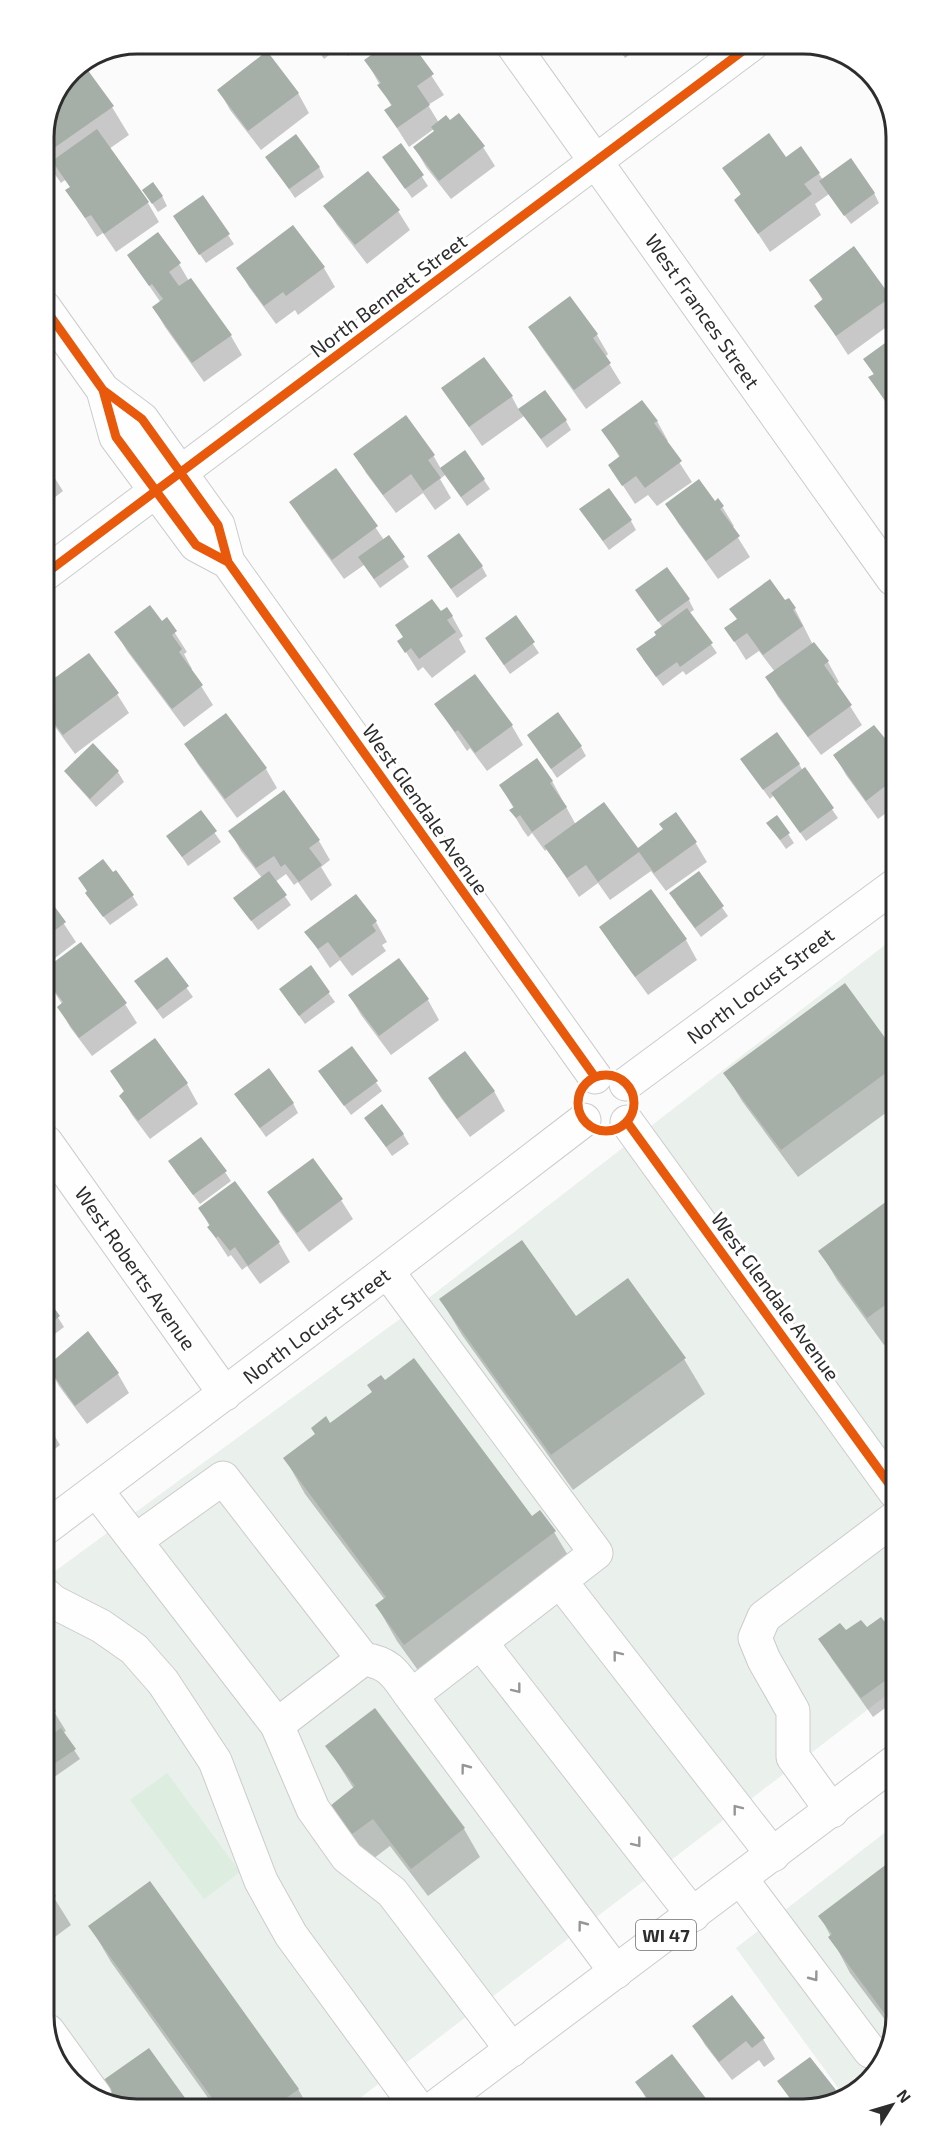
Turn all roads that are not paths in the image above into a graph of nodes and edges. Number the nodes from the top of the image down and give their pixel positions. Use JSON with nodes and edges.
{"nodes":[{"id":1,"x":519,"y":54,"type":"edge"},
{"id":2,"x":739,"y":54,"type":"edge"},
{"id":3,"x":597,"y":161,"type":"junction"},
{"id":4,"x":54,"y":321,"type":"edge"},
{"id":5,"x":169,"y":482,"type":"junction"},
{"id":6,"x":54,"y":567,"type":"edge"},
{"id":7,"x":886,"y":569,"type":"edge"},
{"id":8,"x":886,"y":892,"type":"edge"},
{"id":9,"x":611,"y":1081,"type":"junction"},
{"id":10,"x":584,"y":1120,"type":"junction"},
{"id":11,"x":627,"y":1122,"type":"junction"},
{"id":12,"x":54,"y":1153,"type":"edge"},
{"id":13,"x":387,"y":1271,"type":"junction"},
{"id":14,"x":225,"y":1394,"type":"junction"},
{"id":15,"x":886,"y":1480,"type":"edge"},
{"id":16,"x":96,"y":1490,"type":"junction"},
{"id":17,"x":54,"y":1522,"type":"edge"},
{"id":18,"x":886,"y":1525,"type":"edge"},
{"id":19,"x":135,"y":1541,"type":"junction"},
{"id":20,"x":560,"y":1581,"type":"junction"},
{"id":21,"x":54,"y":1602,"type":"edge"},
{"id":22,"x":481,"y":1643,"type":"junction"},
{"id":23,"x":363,"y":1659,"type":"junction"},
{"id":24,"x":411,"y":1696,"type":"junction"},
{"id":25,"x":277,"y":1725,"type":"junction"},
{"id":26,"x":886,"y":1769,"type":"edge"},
{"id":27,"x":832,"y":1811,"type":"junction"},
{"id":28,"x":773,"y":1855,"type":"junction"},
{"id":29,"x":741,"y":1879,"type":"junction"},
{"id":30,"x":693,"y":1915,"type":"junction"},
{"id":31,"x":616,"y":1972,"type":"junction"},
{"id":32,"x":61,"y":2049,"type":"edge"},
{"id":33,"x":512,"y":2050,"type":"junction"},
{"id":34,"x":876,"y":2054,"type":"edge"},
{"id":35,"x":81,"y":2076,"type":"edge"},
{"id":36,"x":411,"y":2099,"type":"edge"},
{"id":37,"x":446,"y":2099,"type":"edge"}],
"edges":[{"from":1,"to":3,"type":"street","name":"West Frances Street"},
{"from":2,"to":3,"type":"street","name":"North Bennett Street"},
{"from":3,"to":5,"type":"street","name":"North Bennett Street"},
{"from":3,"to":7,"type":"street","name":"West Frances Street"},
{"from":4,"to":5,"type":"street","name":"West Glendale Avenue"},
{"from":5,"to":6,"type":"street","name":"North Bennett Street"},
{"from":5,"to":9,"type":"street","name":"West Glendale Avenue"},
{"from":8,"to":9,"type":"street","name":"North Locust Street"},
{"from":9,"to":10,"type":"street"},
{"from":9,"to":11,"type":"street"},
{"from":10,"to":11,"type":"street"},
{"from":10,"to":13,"type":"street","name":"North Locust Street"},
{"from":11,"to":15,"type":"street","name":"West Glendale Avenue"},
{"from":12,"to":14,"type":"street","name":"West Roberts Avenue"},
{"from":13,"to":14,"type":"street","name":"North Locust Street"},
{"from":13,"to":20,"type":"street"},
{"from":14,"to":16,"type":"street","name":"North Locust Street"},
{"from":16,"to":17,"type":"street","name":"North Locust Street"},
{"from":16,"to":19,"type":"street"},
{"from":18,"to":27,"type":"street"},
{"from":19,"to":23,"type":"street"},
{"from":19,"to":25,"type":"street"},
{"from":20,"to":22,"type":"street"},
{"from":28,"to":20,"type":"street","one_way":true},
{"from":21,"to":36,"type":"street"},
{"from":22,"to":24,"type":"street"},
{"from":22,"to":30,"type":"street","one_way":true},
{"from":23,"to":24,"type":"street"},
{"from":23,"to":25,"type":"street"},
{"from":31,"to":24,"type":"street","one_way":true},
{"from":25,"to":33,"type":"street"},
{"from":26,"to":27,"type":"street","number":"WI 47"},
{"from":27,"to":28,"type":"street","number":"WI 47"},
{"from":28,"to":29,"type":"street","number":"WI 47"},
{"from":29,"to":30,"type":"street","number":"WI 47"},
{"from":29,"to":34,"type":"street","one_way":true},
{"from":30,"to":31,"type":"street","number":"WI 47"},
{"from":31,"to":33,"type":"street","number":"WI 47"},
{"from":32,"to":35,"type":"street"},
{"from":33,"to":37,"type":"street","number":"WI 47"}]}
